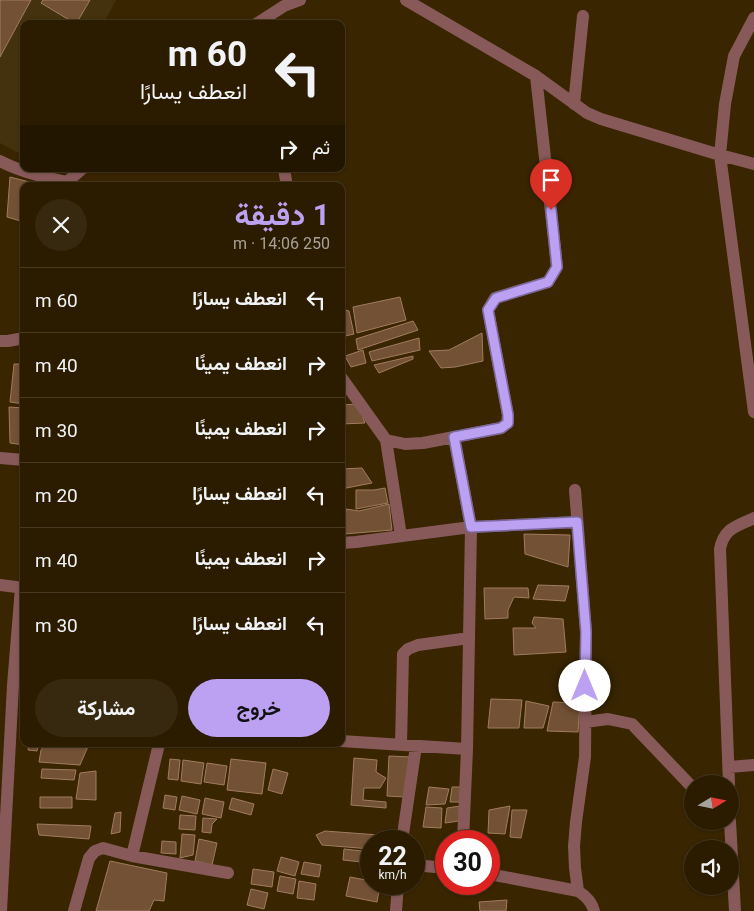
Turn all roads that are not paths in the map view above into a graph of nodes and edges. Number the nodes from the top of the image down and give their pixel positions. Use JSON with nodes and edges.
{"nodes":[{"id":1,"x":300,"y":0,"type":"edge"},
{"id":2,"x":406,"y":0,"type":"edge"},
{"id":3,"x":583,"y":16,"type":"dead end"},
{"id":4,"x":754,"y":18,"type":"edge"},
{"id":5,"x":262,"y":20,"type":"edge"},
{"id":6,"x":536,"y":76,"type":"junction"},
{"id":7,"x":574,"y":104,"type":"junction"},
{"id":8,"x":720,"y":155,"type":"junction"},
{"id":9,"x":0,"y":161,"type":"edge"},
{"id":10,"x":754,"y":164,"type":"edge"},
{"id":11,"x":20,"y":170,"type":"edge"},
{"id":12,"x":26,"y":172,"type":"edge"},
{"id":13,"x":79,"y":172,"type":"edge"},
{"id":14,"x":59,"y":182,"type":"edge"},
{"id":15,"x":68,"y":182,"type":"edge"},
{"id":16,"x":20,"y":339,"type":"edge"},
{"id":17,"x":0,"y":341,"type":"edge"},
{"id":18,"x":345,"y":383,"type":"edge"},
{"id":19,"x":754,"y":412,"type":"edge"},
{"id":20,"x":454,"y":437,"type":"junction"},
{"id":21,"x":386,"y":440,"type":"junction"},
{"id":22,"x":0,"y":458,"type":"edge"},
{"id":23,"x":20,"y":460,"type":"edge"},
{"id":24,"x":575,"y":490,"type":"dead end"},
{"id":25,"x":754,"y":518,"type":"edge"},
{"id":26,"x":577,"y":522,"type":"junction"},
{"id":27,"x":471,"y":527,"type":"junction"},
{"id":28,"x":401,"y":536,"type":"junction"},
{"id":29,"x":345,"y":543,"type":"edge"},
{"id":30,"x":0,"y":585,"type":"edge"},
{"id":31,"x":20,"y":588,"type":"edge"},
{"id":32,"x":20,"y":610,"type":"edge"},
{"id":33,"x":469,"y":638,"type":"junction"},
{"id":34,"x":0,"y":684,"type":"edge"},
{"id":35,"x":13,"y":685,"type":"junction"},
{"id":36,"x":585,"y":722,"type":"junction"},
{"id":37,"x":345,"y":741,"type":"edge"},
{"id":38,"x":401,"y":745,"type":"junction"},
{"id":39,"x":416,"y":746,"type":"junction"},
{"id":40,"x":158,"y":747,"type":"edge"},
{"id":41,"x":467,"y":749,"type":"junction"},
{"id":42,"x":754,"y":765,"type":"edge"},
{"id":43,"x":729,"y":767,"type":"junction"},
{"id":44,"x":729,"y":775,"type":"edge"},
{"id":45,"x":684,"y":779,"type":"edge"},
{"id":46,"x":404,"y":830,"type":"edge"},
{"id":47,"x":463,"y":830,"type":"edge"},
{"id":48,"x":729,"y":830,"type":"edge"},
{"id":49,"x":132,"y":856,"type":"junction"},
{"id":50,"x":228,"y":873,"type":"dead end"},
{"id":51,"x":500,"y":876,"type":"edge"},
{"id":52,"x":578,"y":890,"type":"junction"},
{"id":53,"x":397,"y":895,"type":"edge"},
{"id":54,"x":1,"y":911,"type":"edge"},
{"id":55,"x":74,"y":911,"type":"edge"},
{"id":56,"x":396,"y":911,"type":"edge"},
{"id":57,"x":594,"y":911,"type":"edge"},
{"id":58,"x":735,"y":911,"type":"edge"}],
"edges":[{"from":1,"to":5,"type":"street"},
{"from":2,"to":6,"type":"street"},
{"from":3,"to":7,"type":"street"},
{"from":4,"to":8,"type":"street"},
{"from":6,"to":7,"type":"street"},
{"from":6,"to":20,"type":"street"},
{"from":7,"to":8,"type":"street"},
{"from":8,"to":10,"type":"street"},
{"from":8,"to":19,"type":"street"},
{"from":9,"to":11,"type":"street"},
{"from":12,"to":14,"type":"street"},
{"from":13,"to":15,"type":"street"},
{"from":16,"to":17,"type":"street"},
{"from":18,"to":21,"type":"street"},
{"from":20,"to":21,"type":"street"},
{"from":20,"to":27,"type":"street"},
{"from":21,"to":28,"type":"street"},
{"from":22,"to":23,"type":"street"},
{"from":24,"to":26,"type":"street"},
{"from":25,"to":43,"type":"street"},
{"from":26,"to":27,"type":"street"},
{"from":26,"to":36,"type":"street"},
{"from":27,"to":28,"type":"street"},
{"from":27,"to":33,"type":"street"},
{"from":28,"to":29,"type":"street"},
{"from":30,"to":31,"type":"street"},
{"from":32,"to":35,"type":"street"},
{"from":33,"to":38,"type":"street"},
{"from":33,"to":41,"type":"street"},
{"from":34,"to":35,"type":"street"},
{"from":35,"to":54,"type":"street"},
{"from":36,"to":45,"type":"street"},
{"from":36,"to":52,"type":"street"},
{"from":37,"to":38,"type":"street"},
{"from":38,"to":39,"type":"street"},
{"from":39,"to":41,"type":"street"},
{"from":39,"to":46,"type":"street"},
{"from":40,"to":49,"type":"street"},
{"from":41,"to":47,"type":"street"},
{"from":42,"to":43,"type":"street"},
{"from":43,"to":44,"type":"street"},
{"from":48,"to":58,"type":"street"},
{"from":49,"to":50,"type":"street"},
{"from":49,"to":55,"type":"street"},
{"from":51,"to":52,"type":"street"},
{"from":52,"to":57,"type":"street"},
{"from":53,"to":56,"type":"street"}]}
